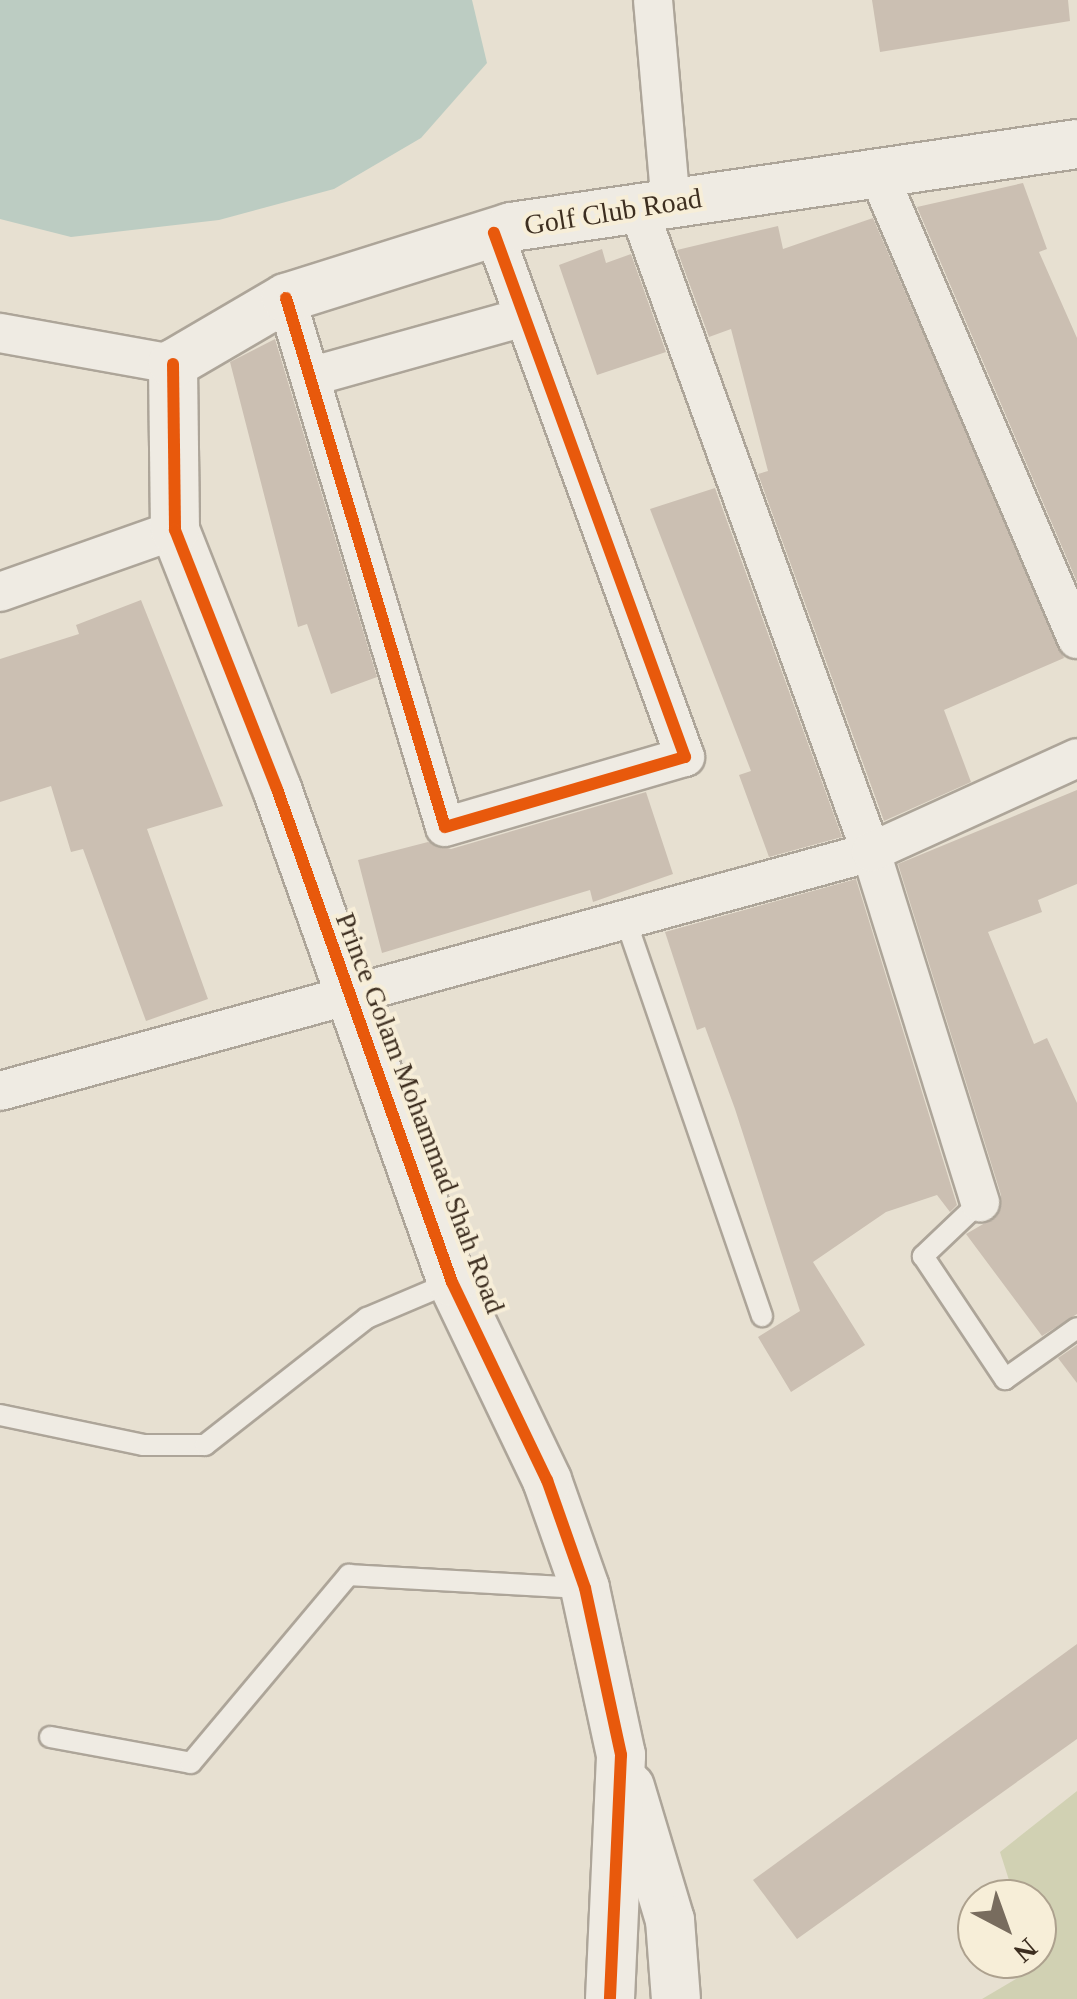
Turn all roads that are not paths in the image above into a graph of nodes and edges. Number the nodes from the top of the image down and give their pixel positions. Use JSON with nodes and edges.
{"nodes":[{"id":1,"x":653,"y":0,"type":"edge"},
{"id":2,"x":1077,"y":144,"type":"edge"},
{"id":3,"x":877,"y":171,"type":"junction"},
{"id":4,"x":655,"y":206,"type":"junction"},
{"id":5,"x":494,"y":232,"type":"junction"},
{"id":6,"x":286,"y":298,"type":"junction"},
{"id":7,"x":524,"y":317,"type":"junction"},
{"id":8,"x":0,"y":333,"type":"edge"},
{"id":9,"x":173,"y":364,"type":"junction"},
{"id":10,"x":313,"y":376,"type":"junction"},
{"id":11,"x":175,"y":530,"type":"junction"},
{"id":12,"x":0,"y":592,"type":"edge"},
{"id":13,"x":1077,"y":638,"type":"edge"},
{"id":14,"x":1077,"y":758,"type":"edge"},
{"id":15,"x":871,"y":852,"type":"junction"},
{"id":16,"x":626,"y":920,"type":"junction"},
{"id":17,"x":346,"y":999,"type":"junction"},
{"id":18,"x":0,"y":1091,"type":"edge"},
{"id":19,"x":980,"y":1202,"type":"joint"},
{"id":20,"x":452,"y":1282,"type":"junction"},
{"id":21,"x":762,"y":1316,"type":"dead end"},
{"id":22,"x":1077,"y":1328,"type":"edge"},
{"id":23,"x":0,"y":1415,"type":"edge"},
{"id":24,"x":585,"y":1588,"type":"junction"},
{"id":25,"x":50,"y":1736,"type":"dead end"},
{"id":26,"x":621,"y":1755,"type":"junction"},
{"id":27,"x":610,"y":1999,"type":"edge"},
{"id":28,"x":676,"y":1999,"type":"edge"}],
"edges":[{"from":1,"to":4,"type":"street"},
{"from":2,"to":3,"type":"street","name":"Golf Club Road"},
{"from":3,"to":4,"type":"street","name":"Golf Club Road"},
{"from":3,"to":13,"type":"street"},
{"from":4,"to":5,"type":"street","name":"Golf Club Road"},
{"from":4,"to":15,"type":"street"},
{"from":5,"to":6,"type":"street","name":"Golf Club Road"},
{"from":5,"to":7,"type":"street"},
{"from":6,"to":9,"type":"street","name":"Golf Club Road"},
{"from":6,"to":10,"type":"street"},
{"from":7,"to":10,"type":"street"},
{"from":7,"to":10,"type":"street"},
{"from":8,"to":9,"type":"street"},
{"from":9,"to":11,"type":"street","name":"Prince Golam Mohammad Shah Road"},
{"from":11,"to":12,"type":"street"},
{"from":11,"to":17,"type":"street","name":"Prince Golam Mohammad Shah Road"},
{"from":14,"to":15,"type":"street"},
{"from":15,"to":16,"type":"street"},
{"from":15,"to":19,"type":"street"},
{"from":16,"to":17,"type":"street"},
{"from":16,"to":21,"type":"lane"},
{"from":17,"to":18,"type":"street"},
{"from":17,"to":20,"type":"street","name":"Prince Golam Mohammad Shah Road"},
{"from":19,"to":22,"type":"lane"},
{"from":20,"to":23,"type":"lane"},
{"from":20,"to":24,"type":"street","name":"Prince Golam Mohammad Shah Road"},
{"from":24,"to":25,"type":"lane"},
{"from":24,"to":26,"type":"street","name":"Prince Golam Mohammad Shah Road"},
{"from":26,"to":27,"type":"street","name":"Prince Golam Mohammad Shah Road"},
{"from":26,"to":28,"type":"street"}]}
